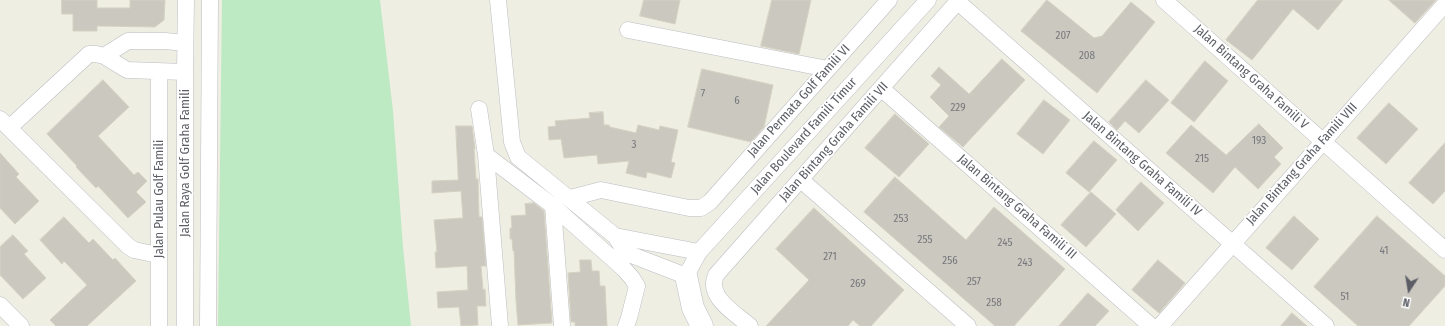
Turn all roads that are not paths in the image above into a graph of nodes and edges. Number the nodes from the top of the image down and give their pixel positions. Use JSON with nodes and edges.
{"nodes":[{"id":1,"x":186,"y":0,"type":"edge"},
{"id":2,"x":210,"y":0,"type":"edge"},
{"id":3,"x":498,"y":0,"type":"edge"},
{"id":4,"x":889,"y":0,"type":"edge"},
{"id":5,"x":928,"y":0,"type":"edge"},
{"id":6,"x":1164,"y":0,"type":"edge"},
{"id":7,"x":959,"y":1,"type":"edge"},
{"id":8,"x":1445,"y":4,"type":"edge"},
{"id":9,"x":628,"y":30,"type":"dead end"},
{"id":10,"x":186,"y":42,"type":"junction"},
{"id":11,"x":104,"y":56,"type":"junction"},
{"id":12,"x":828,"y":69,"type":"junction"},
{"id":13,"x":159,"y":72,"type":"junction"},
{"id":14,"x":185,"y":72,"type":"junction"},
{"id":15,"x":882,"y":89,"type":"junction"},
{"id":16,"x":479,"y":109,"type":"dead end"},
{"id":17,"x":5,"y":123,"type":"edge"},
{"id":18,"x":1322,"y":141,"type":"junction"},
{"id":19,"x":486,"y":155,"type":"junction"},
{"id":20,"x":801,"y":180,"type":"junction"},
{"id":21,"x":570,"y":198,"type":"junction"},
{"id":22,"x":553,"y":206,"type":"junction"},
{"id":23,"x":615,"y":236,"type":"junction"},
{"id":24,"x":1232,"y":243,"type":"junction"},
{"id":25,"x":1445,"y":250,"type":"edge"},
{"id":26,"x":699,"y":252,"type":"junction"},
{"id":27,"x":158,"y":255,"type":"junction"},
{"id":28,"x":658,"y":265,"type":"junction"},
{"id":29,"x":686,"y":276,"type":"junction"},
{"id":30,"x":637,"y":286,"type":"junction"},
{"id":31,"x":0,"y":305,"type":"edge"},
{"id":32,"x":21,"y":326,"type":"edge"},
{"id":33,"x":159,"y":326,"type":"edge"},
{"id":34,"x":185,"y":326,"type":"edge"},
{"id":35,"x":208,"y":326,"type":"edge"},
{"id":36,"x":500,"y":326,"type":"edge"},
{"id":37,"x":562,"y":326,"type":"edge"},
{"id":38,"x":626,"y":326,"type":"edge"},
{"id":39,"x":702,"y":326,"type":"edge"},
{"id":40,"x":750,"y":326,"type":"edge"},
{"id":41,"x":968,"y":326,"type":"edge"},
{"id":42,"x":1151,"y":326,"type":"edge"},
{"id":43,"x":1160,"y":326,"type":"edge"},
{"id":44,"x":1326,"y":326,"type":"edge"}],
"edges":[{"from":1,"to":10,"type":"street","name":"Jalan Raya Golf Graha Famili"},
{"from":2,"to":35,"type":"street","name":"Jalan Raya Golf Graha Famili"},
{"from":3,"to":21,"type":"street"},
{"from":4,"to":12,"type":"street","name":"Jalan Permata Golf Famili VI"},
{"from":5,"to":26,"type":"street","name":"Jalan Boulevard Famili Timur"},
{"from":6,"to":18,"type":"street","name":"Jalan Bintang Graha Famili V"},
{"from":7,"to":15,"type":"street","name":"Jalan Bintang Graha Famili VII"},
{"from":7,"to":24,"type":"street","name":"Jalan Bintang Graha Famili IV"},
{"from":8,"to":18,"type":"street","name":"Jalan Bintang Graha Famili VIII"},
{"from":9,"to":12,"type":"street"},
{"from":10,"to":11,"type":"street"},
{"from":10,"to":14,"type":"street","name":"Jalan Raya Golf Graha Famili"},
{"from":11,"to":13,"type":"street"},
{"from":11,"to":17,"type":"street"},
{"from":12,"to":21,"type":"street","name":"Jalan Permata Golf Famili VI"},
{"from":13,"to":14,"type":"street"},
{"from":13,"to":27,"type":"street","name":"Jalan Pulau Golf Famili"},
{"from":14,"to":34,"type":"street","name":"Jalan Raya Golf Graha Famili"},
{"from":15,"to":20,"type":"street","name":"Jalan Bintang Graha Famili VII"},
{"from":15,"to":42,"type":"street","name":"Jalan Bintang Graha Famili III"},
{"from":16,"to":19,"type":"street"},
{"from":17,"to":27,"type":"street"},
{"from":18,"to":24,"type":"street","name":"Jalan Bintang Graha Famili VIII"},
{"from":18,"to":25,"type":"street","name":"Jalan Bintang Graha Famili V"},
{"from":19,"to":22,"type":"street"},
{"from":19,"to":36,"type":"street"},
{"from":20,"to":40,"type":"street","name":"Jalan Bintang Graha Famili VII"},
{"from":20,"to":41,"type":"street"},
{"from":21,"to":23,"type":"street"},
{"from":22,"to":30,"type":"street"},
{"from":22,"to":37,"type":"street"},
{"from":23,"to":26,"type":"street"},
{"from":23,"to":28,"type":"street"},
{"from":24,"to":43,"type":"street","name":"Jalan Bintang Graha Famili VIII"},
{"from":24,"to":44,"type":"street","name":"Jalan Bintang Graha Famili IV"},
{"from":26,"to":29,"type":"street","name":"Jalan Boulevard Famili Timur"},
{"from":27,"to":33,"type":"street","name":"Jalan Pulau Golf Famili"},
{"from":28,"to":29,"type":"street"},
{"from":28,"to":30,"type":"street"},
{"from":29,"to":39,"type":"street"},
{"from":30,"to":38,"type":"street"},
{"from":31,"to":32,"type":"street"}]}
